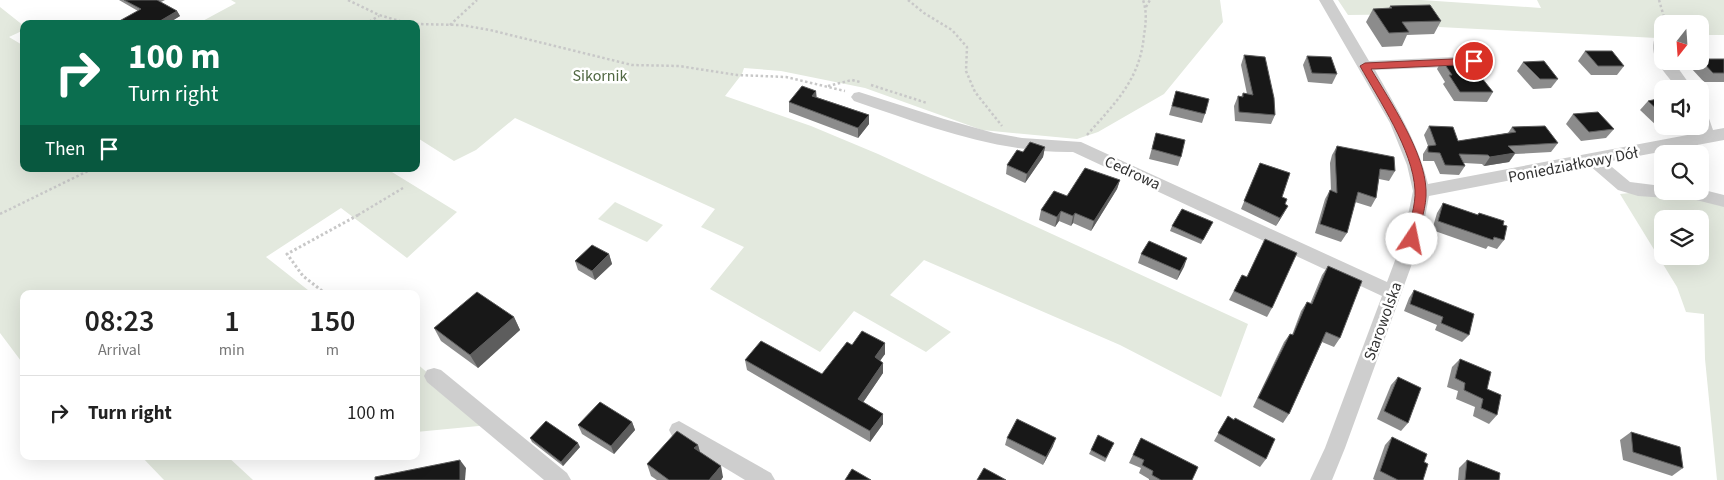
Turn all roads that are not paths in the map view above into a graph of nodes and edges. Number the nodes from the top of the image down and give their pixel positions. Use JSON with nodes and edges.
{"nodes":[{"id":1,"x":1326,"y":0,"type":"edge"},
{"id":2,"x":1474,"y":61,"type":"dead end"},
{"id":3,"x":1365,"y":66,"type":"junction"},
{"id":4,"x":859,"y":97,"type":"dead end"},
{"id":5,"x":1724,"y":134,"type":"edge"},
{"id":6,"x":1707,"y":136,"type":"joint"},
{"id":7,"x":1592,"y":159,"type":"junction"},
{"id":8,"x":1421,"y":191,"type":"junction"},
{"id":9,"x":1724,"y":200,"type":"edge"},
{"id":10,"x":1392,"y":292,"type":"junction"},
{"id":11,"x":434,"y":376,"type":"dead end"},
{"id":12,"x":679,"y":430,"type":"edge"},
{"id":13,"x":560,"y":480,"type":"edge"},
{"id":14,"x":764,"y":480,"type":"edge"},
{"id":15,"x":1321,"y":480,"type":"edge"}],
"edges":[{"from":1,"to":3,"type":"street","name":"Starowolska"},
{"from":2,"to":3,"type":"street"},
{"from":3,"to":8,"type":"street","name":"Starowolska"},
{"from":4,"to":10,"type":"street","name":"Cedrowa"},
{"from":5,"to":6,"type":"street","name":"Poniedziałkowy Dół"},
{"from":6,"to":7,"type":"street","name":"Poniedziałkowy Dół"},
{"from":7,"to":8,"type":"street","name":"Poniedziałkowy Dół"},
{"from":7,"to":9,"type":"street"},
{"from":8,"to":10,"type":"street","name":"Starowolska"},
{"from":10,"to":15,"type":"street","name":"Starowolska"},
{"from":11,"to":13,"type":"street"},
{"from":12,"to":14,"type":"street"}]}
